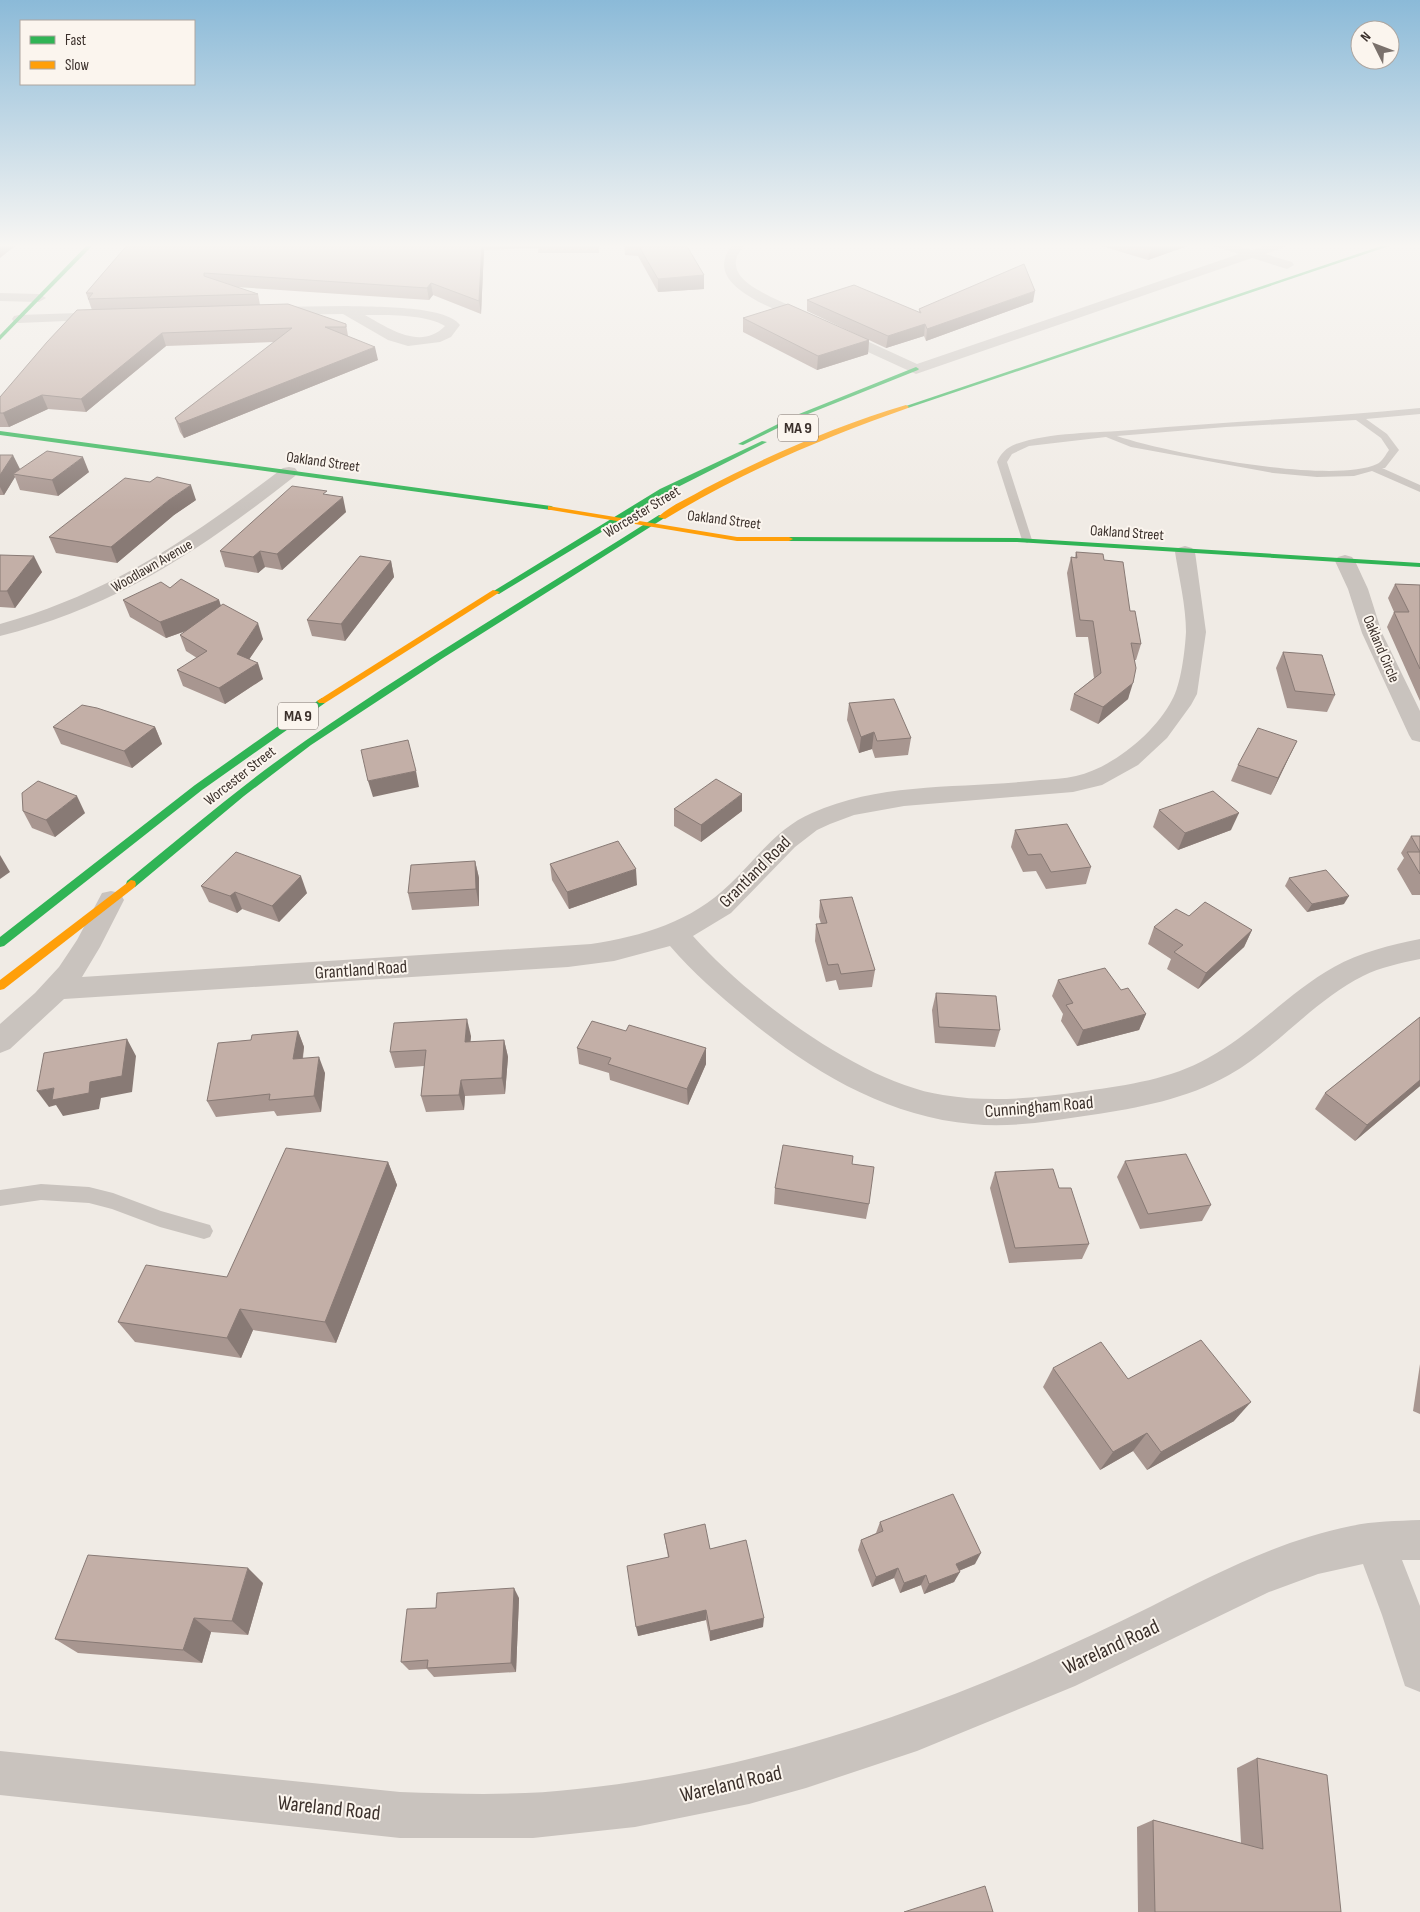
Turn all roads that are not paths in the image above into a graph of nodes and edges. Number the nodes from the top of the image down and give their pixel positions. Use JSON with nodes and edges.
{"nodes":[{"id":1,"x":385,"y":332,"type":"edge"},
{"id":2,"x":448,"y":332,"type":"edge"},
{"id":3,"x":836,"y":332,"type":"edge"},
{"id":4,"x":1023,"y":332,"type":"edge"},
{"id":5,"x":1129,"y":332,"type":"edge"},
{"id":6,"x":916,"y":369,"type":"junction"},
{"id":7,"x":1420,"y":411,"type":"edge"},
{"id":8,"x":1409,"y":412,"type":"junction"},
{"id":9,"x":1358,"y":417,"type":"junction"},
{"id":10,"x":1420,"y":419,"type":"edge"},
{"id":11,"x":815,"y":422,"type":"dead end"},
{"id":12,"x":0,"y":432,"type":"edge"},
{"id":13,"x":1107,"y":435,"type":"junction"},
{"id":14,"x":1375,"y":469,"type":"junction"},
{"id":15,"x":289,"y":472,"type":"junction"},
{"id":16,"x":1420,"y":489,"type":"edge"},
{"id":17,"x":663,"y":492,"type":"junction"},
{"id":18,"x":618,"y":518,"type":"junction"},
{"id":19,"x":649,"y":524,"type":"junction"},
{"id":20,"x":1027,"y":540,"type":"junction"},
{"id":21,"x":1185,"y":552,"type":"junction"},
{"id":22,"x":1345,"y":561,"type":"junction"},
{"id":23,"x":1420,"y":565,"type":"edge"},
{"id":24,"x":0,"y":630,"type":"edge"},
{"id":25,"x":1420,"y":735,"type":"edge"},
{"id":26,"x":112,"y":900,"type":"junction"},
{"id":27,"x":675,"y":933,"type":"junction"},
{"id":28,"x":0,"y":943,"type":"edge"},
{"id":29,"x":1420,"y":949,"type":"edge"},
{"id":30,"x":0,"y":986,"type":"edge"},
{"id":31,"x":56,"y":989,"type":"junction"},
{"id":32,"x":0,"y":1041,"type":"edge"},
{"id":33,"x":0,"y":1198,"type":"edge"},
{"id":34,"x":204,"y":1231,"type":"dead end"},
{"id":35,"x":1420,"y":1540,"type":"edge"},
{"id":36,"x":1375,"y":1542,"type":"junction"},
{"id":37,"x":1420,"y":1671,"type":"edge"},
{"id":38,"x":0,"y":1773,"type":"edge"}],
"edges":[{"from":1,"to":2,"type":"street"},
{"from":3,"to":6,"type":"street"},
{"from":4,"to":6,"type":"street"},
{"from":5,"to":19,"type":"main road","name":"Worcester Street","number":"MA 9"},
{"from":6,"to":17,"type":"main road"},
{"from":7,"to":8,"type":"lane"},
{"from":8,"to":9,"type":"lane"},
{"from":8,"to":10,"type":"lane"},
{"from":9,"to":13,"type":"lane"},
{"from":9,"to":14,"type":"lane"},
{"from":11,"to":17,"type":"main road","name":"Worcester Street","number":"MA 9"},
{"from":12,"to":15,"type":"main road","name":"Oakland Street"},
{"from":13,"to":14,"type":"lane"},
{"from":13,"to":20,"type":"lane"},
{"from":14,"to":16,"type":"lane"},
{"from":15,"to":18,"type":"main road","name":"Oakland Street"},
{"from":15,"to":24,"type":"street","name":"Woodlawn Avenue"},
{"from":17,"to":18,"type":"main road","name":"Worcester Street","number":"MA 9"},
{"from":18,"to":19,"type":"main road","name":"Oakland Street"},
{"from":18,"to":28,"type":"main road","name":"Worcester Street","number":"MA 9"},
{"from":19,"to":20,"type":"main road","name":"Oakland Street"},
{"from":19,"to":26,"type":"main road","name":"Worcester Street","number":"MA 9"},
{"from":20,"to":21,"type":"main road","name":"Oakland Street"},
{"from":21,"to":22,"type":"main road","name":"Oakland Street"},
{"from":21,"to":27,"type":"street","name":"Grantland Road"},
{"from":22,"to":23,"type":"main road","name":"Oakland Street"},
{"from":22,"to":25,"type":"street","name":"Oakland Circle"},
{"from":26,"to":30,"type":"main road","name":"Worcester Street","number":"MA 9"},
{"from":26,"to":31,"type":"street"},
{"from":27,"to":29,"type":"street","name":"Cunningham Road"},
{"from":27,"to":31,"type":"street","name":"Grantland Road"},
{"from":31,"to":32,"type":"street"},
{"from":33,"to":34,"type":"lane"},
{"from":35,"to":36,"type":"street","name":"Wareland Road"},
{"from":36,"to":37,"type":"street"},
{"from":36,"to":38,"type":"street","name":"Wareland Road"}]}
